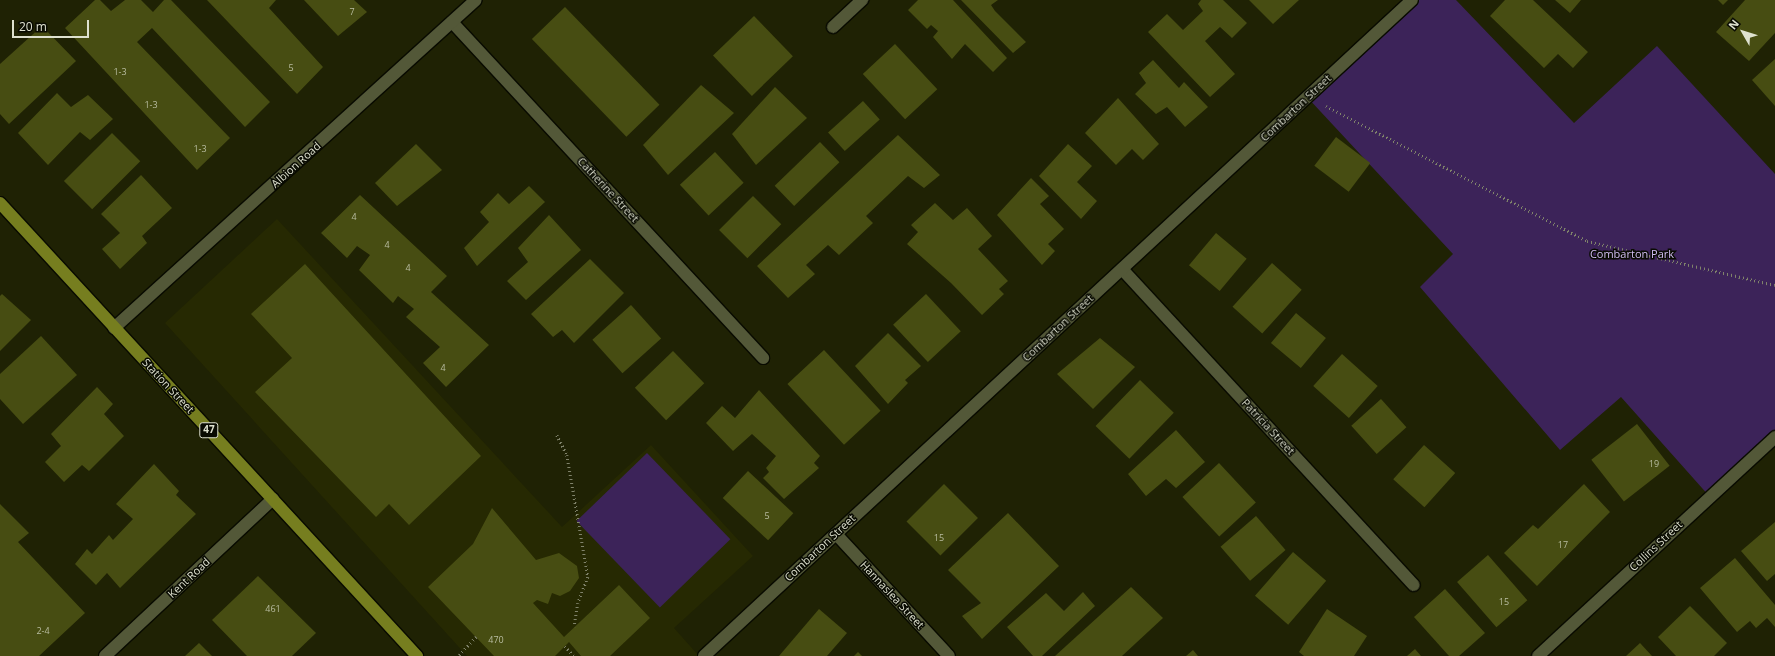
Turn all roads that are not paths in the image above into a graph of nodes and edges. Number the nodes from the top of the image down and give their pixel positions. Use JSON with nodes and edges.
{"nodes":[{"id":1,"x":476,"y":0,"type":"edge"},
{"id":2,"x":862,"y":0,"type":"edge"},
{"id":3,"x":1412,"y":0,"type":"edge"},
{"id":4,"x":452,"y":22,"type":"junction"},
{"id":5,"x":833,"y":27,"type":"dead end"},
{"id":6,"x":0,"y":204,"type":"edge"},
{"id":7,"x":1122,"y":269,"type":"junction"},
{"id":8,"x":114,"y":328,"type":"junction"},
{"id":9,"x":764,"y":358,"type":"dead end"},
{"id":10,"x":1775,"y":437,"type":"edge"},
{"id":11,"x":273,"y":499,"type":"junction"},
{"id":12,"x":836,"y":534,"type":"junction"},
{"id":13,"x":1414,"y":585,"type":"dead end"},
{"id":14,"x":105,"y":656,"type":"edge"},
{"id":15,"x":417,"y":656,"type":"edge"},
{"id":16,"x":704,"y":656,"type":"edge"},
{"id":17,"x":949,"y":656,"type":"edge"},
{"id":18,"x":1538,"y":656,"type":"edge"}],
"edges":[{"from":1,"to":4,"type":"street","name":"Albion Road"},
{"from":2,"to":5,"type":"street"},
{"from":3,"to":7,"type":"street","name":"Combarton Street"},
{"from":4,"to":8,"type":"street","name":"Albion Road"},
{"from":4,"to":9,"type":"street","name":"Catherine Street"},
{"from":6,"to":8,"type":"main road","name":"Station Street","number":"47"},
{"from":7,"to":12,"type":"street","name":"Combarton Street"},
{"from":7,"to":13,"type":"street","name":"Patricia Street"},
{"from":8,"to":11,"type":"main road","name":"Station Street","number":"47"},
{"from":10,"to":18,"type":"street","name":"Collins Street"},
{"from":11,"to":14,"type":"street","name":"Kent Road"},
{"from":11,"to":15,"type":"main road","name":"Station Street","number":"47"},
{"from":12,"to":16,"type":"street","name":"Combarton Street"},
{"from":12,"to":17,"type":"street","name":"Hannaslea Street"}]}
